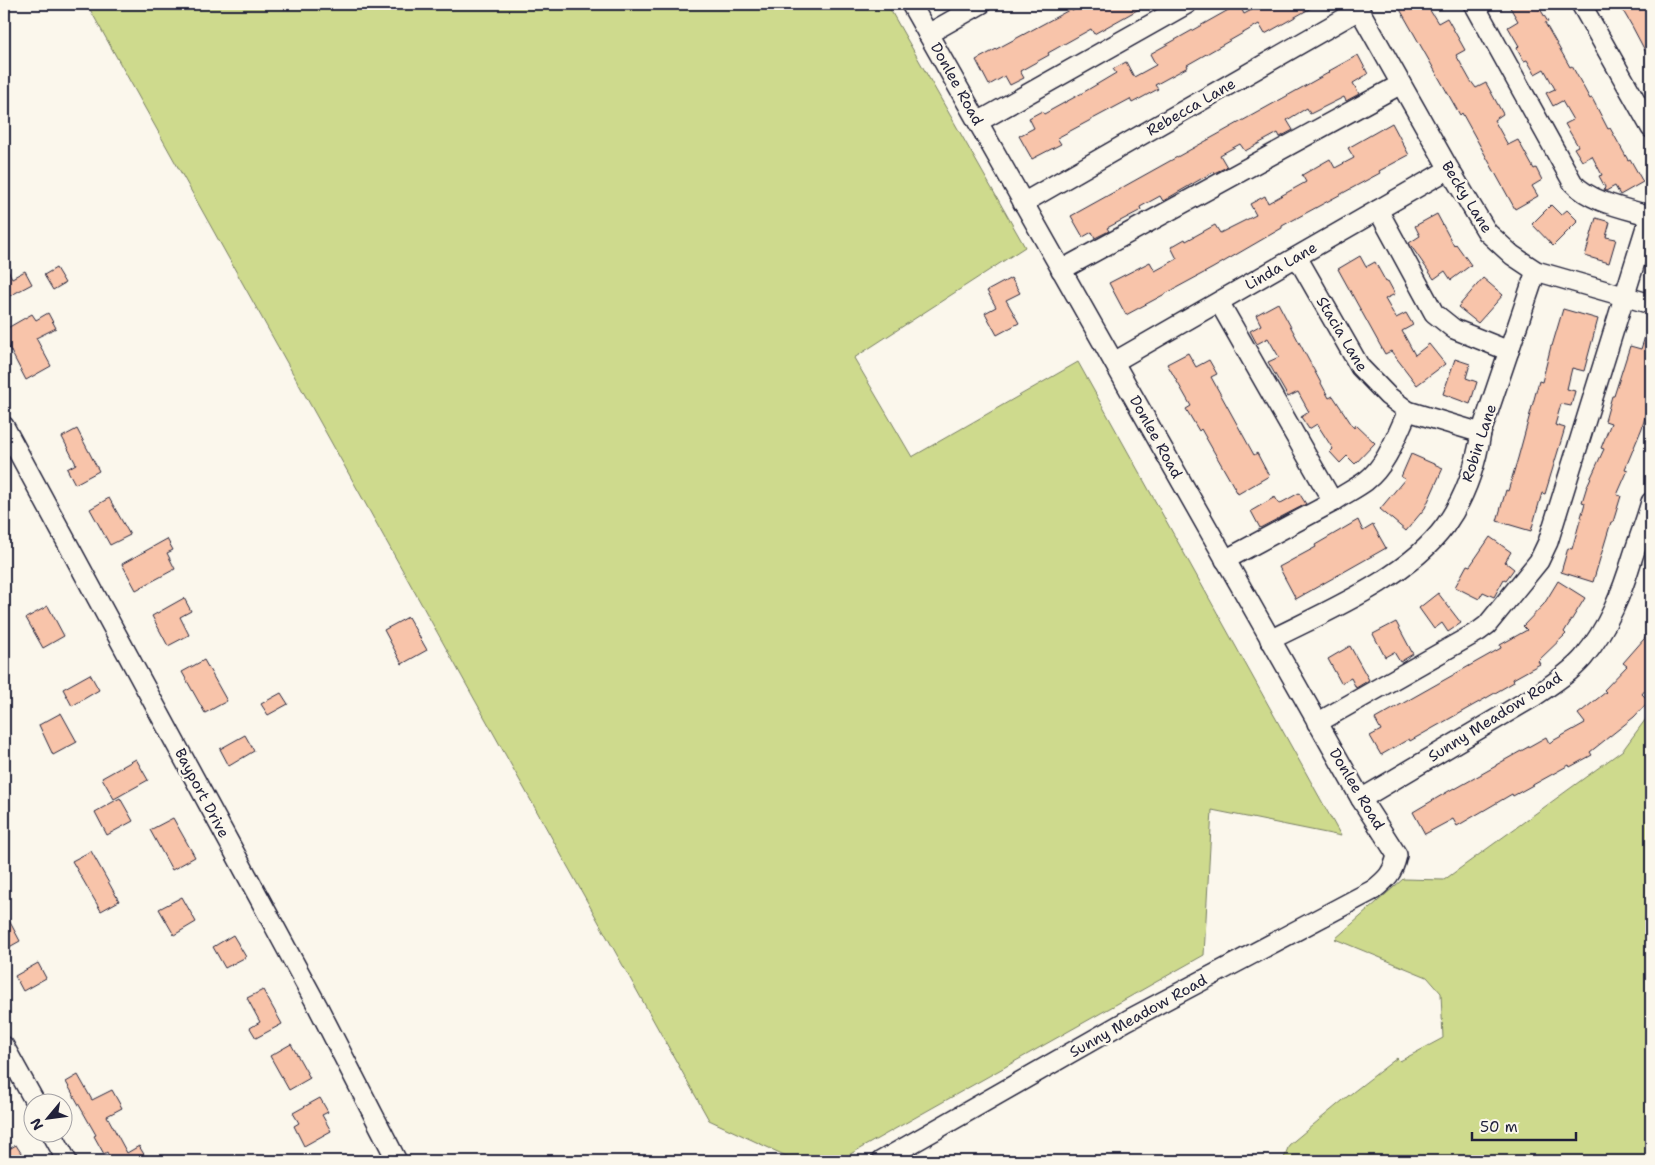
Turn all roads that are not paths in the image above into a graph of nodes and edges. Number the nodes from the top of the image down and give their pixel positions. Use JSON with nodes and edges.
{"nodes":[{"id":1,"x":911,"y":4,"type":"edge"},
{"id":2,"x":981,"y":4,"type":"edge"},
{"id":3,"x":1187,"y":4,"type":"edge"},
{"id":4,"x":1474,"y":4,"type":"edge"},
{"id":5,"x":1581,"y":4,"type":"edge"},
{"id":6,"x":1358,"y":7,"type":"edge"},
{"id":7,"x":928,"y":34,"type":"junction"},
{"id":8,"x":1401,"y":84,"type":"junction"},
{"id":9,"x":978,"y":122,"type":"junction"},
{"id":10,"x":1651,"y":128,"type":"edge"},
{"id":11,"x":1449,"y":169,"type":"junction"},
{"id":12,"x":1023,"y":203,"type":"junction"},
{"id":13,"x":1378,"y":210,"type":"junction"},
{"id":14,"x":1651,"y":216,"type":"edge"},
{"id":15,"x":1651,"y":220,"type":"edge"},
{"id":16,"x":1297,"y":257,"type":"junction"},
{"id":17,"x":1061,"y":270,"type":"junction"},
{"id":18,"x":1536,"y":271,"type":"junction"},
{"id":19,"x":1625,"y":296,"type":"junction"},
{"id":20,"x":1219,"y":302,"type":"junction"},
{"id":21,"x":1651,"y":304,"type":"edge"},
{"id":22,"x":1509,"y":352,"type":"junction"},
{"id":23,"x":1114,"y":362,"type":"junction"},
{"id":24,"x":1408,"y":411,"type":"junction"},
{"id":25,"x":4,"y":426,"type":"edge"},
{"id":26,"x":1481,"y":433,"type":"junction"},
{"id":27,"x":1333,"y":502,"type":"junction"},
{"id":28,"x":1651,"y":502,"type":"edge"},
{"id":29,"x":1225,"y":560,"type":"junction"},
{"id":30,"x":1270,"y":640,"type":"junction"},
{"id":31,"x":1317,"y":723,"type":"junction"},
{"id":32,"x":1360,"y":800,"type":"junction"},
{"id":33,"x":1394,"y":870,"type":"joint"},
{"id":34,"x":4,"y":1046,"type":"edge"},
{"id":35,"x":29,"y":1092,"type":"edge"},
{"id":36,"x":57,"y":1142,"type":"edge"},
{"id":37,"x":67,"y":1161,"type":"edge"},
{"id":38,"x":397,"y":1161,"type":"edge"},
{"id":39,"x":881,"y":1161,"type":"edge"}],
"edges":[{"from":1,"to":7,"type":"street","name":"Donlee Road"},
{"from":2,"to":7,"type":"street"},
{"from":3,"to":9,"type":"street"},
{"from":4,"to":14,"type":"street"},
{"from":5,"to":10,"type":"street"},
{"from":6,"to":8,"type":"street","name":"Becky Lane"},
{"from":6,"to":12,"type":"street","name":"Rebecca Lane"},
{"from":7,"to":9,"type":"street","name":"Donlee Road"},
{"from":8,"to":11,"type":"street","name":"Becky Lane"},
{"from":8,"to":17,"type":"street"},
{"from":9,"to":12,"type":"street","name":"Donlee Road"},
{"from":11,"to":13,"type":"street","name":"Linda Lane"},
{"from":11,"to":18,"type":"street","name":"Becky Lane"},
{"from":12,"to":17,"type":"street","name":"Donlee Road"},
{"from":13,"to":16,"type":"street","name":"Linda Lane"},
{"from":13,"to":22,"type":"street"},
{"from":15,"to":19,"type":"street"},
{"from":16,"to":20,"type":"street","name":"Linda Lane"},
{"from":16,"to":24,"type":"street","name":"Stacia Lane"},
{"from":17,"to":23,"type":"street","name":"Donlee Road"},
{"from":18,"to":19,"type":"street","name":"Becky Lane"},
{"from":18,"to":22,"type":"street","name":"Robin Lane"},
{"from":19,"to":21,"type":"street","name":"Becky Lane"},
{"from":19,"to":31,"type":"street"},
{"from":20,"to":23,"type":"street","name":"Linda Lane"},
{"from":20,"to":27,"type":"street"},
{"from":22,"to":26,"type":"street","name":"Robin Lane"},
{"from":23,"to":29,"type":"street","name":"Donlee Road"},
{"from":24,"to":26,"type":"street","name":"Stacia Lane"},
{"from":24,"to":27,"type":"street"},
{"from":25,"to":38,"type":"street","name":"Bayport Drive"},
{"from":26,"to":30,"type":"street","name":"Robin Lane"},
{"from":27,"to":29,"type":"street"},
{"from":28,"to":32,"type":"street","name":"Sunny Meadow Road"},
{"from":29,"to":30,"type":"street","name":"Donlee Road"},
{"from":30,"to":31,"type":"street","name":"Donlee Road"},
{"from":31,"to":32,"type":"street","name":"Donlee Road"},
{"from":32,"to":33,"type":"street","name":"Donlee Road"},
{"from":33,"to":39,"type":"street","name":"Sunny Meadow Road"},
{"from":34,"to":35,"type":"street"},
{"from":36,"to":37,"type":"street"}]}
